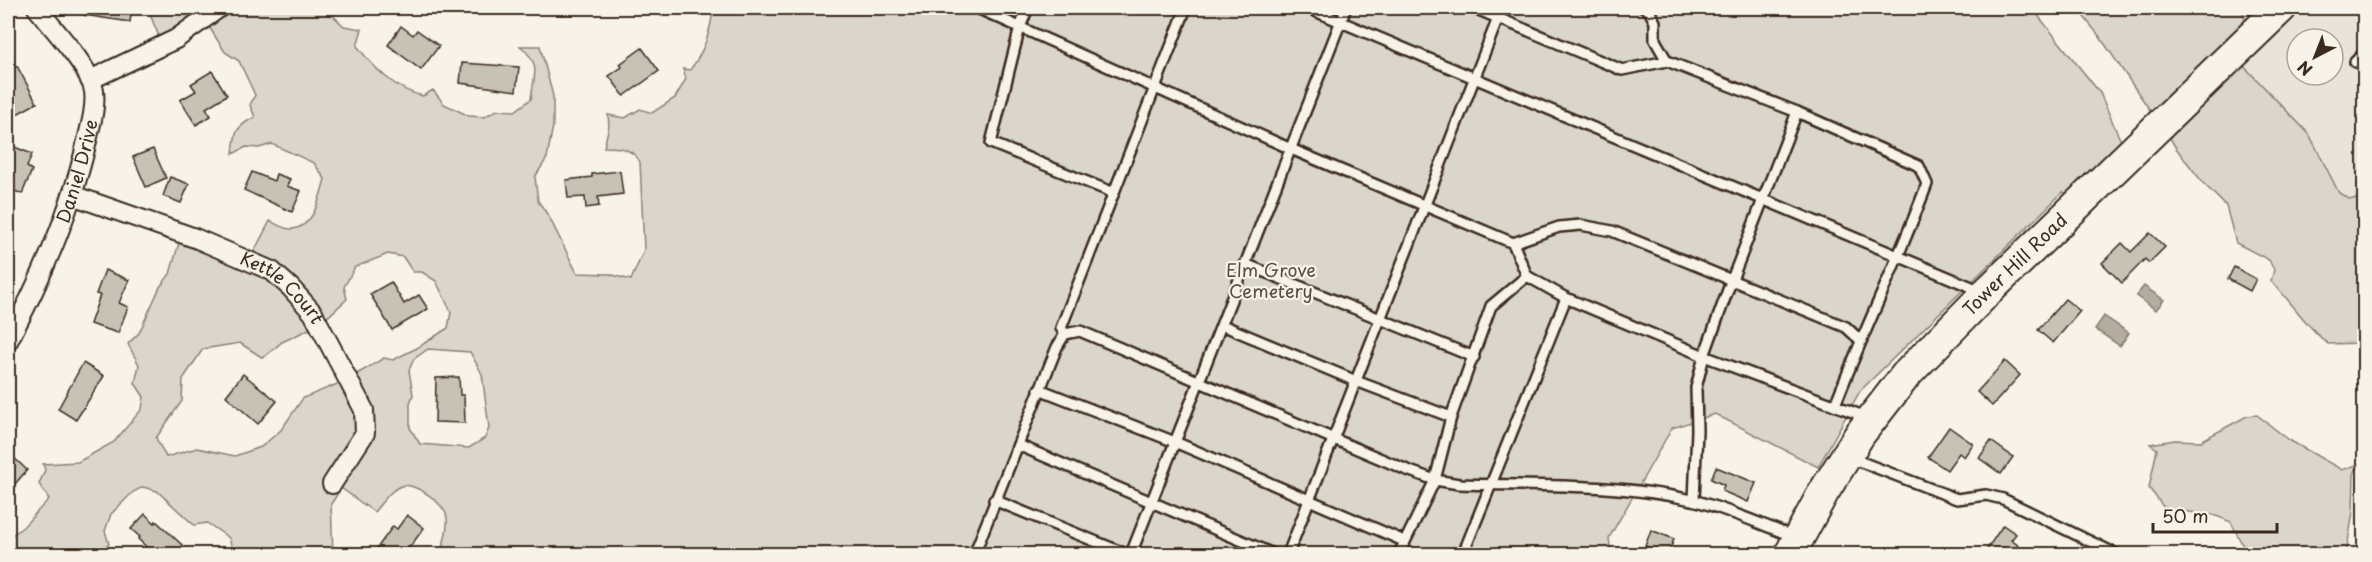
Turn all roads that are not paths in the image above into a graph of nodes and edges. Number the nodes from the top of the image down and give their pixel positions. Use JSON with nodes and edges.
{"nodes":[{"id":1,"x":37,"y":8,"type":"edge"},
{"id":2,"x":219,"y":8,"type":"edge"},
{"id":3,"x":977,"y":8,"type":"edge"},
{"id":4,"x":1028,"y":8,"type":"edge"},
{"id":5,"x":1185,"y":8,"type":"edge"},
{"id":6,"x":1308,"y":8,"type":"edge"},
{"id":7,"x":1346,"y":8,"type":"edge"},
{"id":8,"x":1474,"y":8,"type":"edge"},
{"id":9,"x":1502,"y":8,"type":"edge"},
{"id":10,"x":1645,"y":8,"type":"edge"},
{"id":11,"x":2282,"y":8,"type":"edge"},
{"id":12,"x":1498,"y":18,"type":"junction"},
{"id":13,"x":1341,"y":22,"type":"junction"},
{"id":14,"x":1020,"y":27,"type":"junction"},
{"id":15,"x":2364,"y":53,"type":"edge"},
{"id":16,"x":1667,"y":62,"type":"junction"},
{"id":17,"x":2355,"y":63,"type":"dead end"},
{"id":18,"x":1474,"y":78,"type":"junction"},
{"id":19,"x":90,"y":80,"type":"junction"},
{"id":20,"x":1154,"y":88,"type":"junction"},
{"id":21,"x":1797,"y":112,"type":"junction"},
{"id":22,"x":1291,"y":149,"type":"junction"},
{"id":23,"x":1113,"y":193,"type":"junction"},
{"id":24,"x":72,"y":195,"type":"junction"},
{"id":25,"x":1764,"y":199,"type":"junction"},
{"id":26,"x":1424,"y":206,"type":"junction"},
{"id":27,"x":1513,"y":243,"type":"junction"},
{"id":28,"x":1900,"y":255,"type":"junction"},
{"id":29,"x":1245,"y":264,"type":"junction"},
{"id":30,"x":1527,"y":276,"type":"junction"},
{"id":31,"x":1732,"y":279,"type":"junction"},
{"id":32,"x":1986,"y":293,"type":"junction"},
{"id":33,"x":1566,"y":298,"type":"junction"},
{"id":34,"x":1380,"y":319,"type":"junction"},
{"id":35,"x":1222,"y":325,"type":"junction"},
{"id":36,"x":1065,"y":334,"type":"junction"},
{"id":37,"x":1860,"y":340,"type":"junction"},
{"id":38,"x":8,"y":341,"type":"edge"},
{"id":39,"x":1704,"y":356,"type":"junction"},
{"id":40,"x":1474,"y":357,"type":"junction"},
{"id":41,"x":1356,"y":381,"type":"junction"},
{"id":42,"x":1199,"y":382,"type":"junction"},
{"id":43,"x":1040,"y":389,"type":"junction"},
{"id":44,"x":1835,"y":405,"type":"junction"},
{"id":45,"x":1451,"y":417,"type":"junction"},
{"id":46,"x":1871,"y":419,"type":"junction"},
{"id":47,"x":1333,"y":439,"type":"junction"},
{"id":48,"x":1175,"y":442,"type":"junction"},
{"id":49,"x":1018,"y":444,"type":"junction"},
{"id":50,"x":1846,"y":456,"type":"junction"},
{"id":51,"x":1435,"y":480,"type":"junction"},
{"id":52,"x":332,"y":484,"type":"dead end"},
{"id":53,"x":1492,"y":485,"type":"junction"},
{"id":54,"x":994,"y":500,"type":"junction"},
{"id":55,"x":1695,"y":500,"type":"junction"},
{"id":56,"x":1309,"y":501,"type":"junction"},
{"id":57,"x":1152,"y":503,"type":"junction"},
{"id":58,"x":1404,"y":541,"type":"junction"},
{"id":59,"x":1794,"y":547,"type":"edge"},
{"id":60,"x":981,"y":555,"type":"edge"},
{"id":61,"x":1126,"y":555,"type":"edge"},
{"id":62,"x":1131,"y":555,"type":"edge"},
{"id":63,"x":1273,"y":555,"type":"edge"},
{"id":64,"x":1288,"y":555,"type":"edge"},
{"id":65,"x":1399,"y":555,"type":"edge"},
{"id":66,"x":1463,"y":555,"type":"edge"},
{"id":67,"x":2116,"y":555,"type":"edge"}],
"edges":[{"from":1,"to":19,"type":"street","name":"Daniel Drive"},
{"from":2,"to":19,"type":"street"},
{"from":3,"to":14,"type":"lane"},
{"from":4,"to":14,"type":"lane"},
{"from":5,"to":20,"type":"lane"},
{"from":6,"to":13,"type":"lane"},
{"from":7,"to":13,"type":"lane"},
{"from":8,"to":12,"type":"lane"},
{"from":9,"to":12,"type":"lane"},
{"from":10,"to":16,"type":"lane"},
{"from":11,"to":32,"type":"main road","name":"Tower Hill Road"},
{"from":12,"to":16,"type":"lane"},
{"from":12,"to":18,"type":"lane"},
{"from":13,"to":18,"type":"lane"},
{"from":13,"to":22,"type":"lane"},
{"from":14,"to":20,"type":"lane"},
{"from":14,"to":23,"type":"lane"},
{"from":15,"to":17,"type":"lane"},
{"from":16,"to":21,"type":"lane"},
{"from":18,"to":25,"type":"lane"},
{"from":18,"to":26,"type":"lane"},
{"from":19,"to":24,"type":"street","name":"Daniel Drive"},
{"from":20,"to":22,"type":"lane"},
{"from":20,"to":23,"type":"lane"},
{"from":21,"to":25,"type":"lane"},
{"from":21,"to":28,"type":"lane"},
{"from":22,"to":26,"type":"lane"},
{"from":22,"to":29,"type":"lane"},
{"from":23,"to":36,"type":"lane"},
{"from":24,"to":38,"type":"street","name":"Daniel Drive"},
{"from":24,"to":52,"type":"street","name":"Kettle Court"},
{"from":25,"to":28,"type":"lane"},
{"from":25,"to":31,"type":"lane"},
{"from":26,"to":27,"type":"lane"},
{"from":26,"to":34,"type":"lane"},
{"from":27,"to":30,"type":"lane"},
{"from":27,"to":31,"type":"lane"},
{"from":28,"to":32,"type":"lane"},
{"from":28,"to":37,"type":"lane"},
{"from":29,"to":34,"type":"lane"},
{"from":29,"to":35,"type":"lane"},
{"from":30,"to":33,"type":"lane"},
{"from":30,"to":40,"type":"lane"},
{"from":31,"to":37,"type":"lane"},
{"from":31,"to":39,"type":"lane"},
{"from":32,"to":46,"type":"main road","name":"Tower Hill Road"},
{"from":33,"to":39,"type":"lane"},
{"from":33,"to":53,"type":"lane"},
{"from":34,"to":40,"type":"lane"},
{"from":34,"to":41,"type":"lane"},
{"from":35,"to":41,"type":"lane"},
{"from":35,"to":42,"type":"lane"},
{"from":36,"to":42,"type":"lane"},
{"from":36,"to":43,"type":"lane"},
{"from":37,"to":44,"type":"lane"},
{"from":39,"to":44,"type":"lane"},
{"from":39,"to":55,"type":"lane"},
{"from":40,"to":45,"type":"lane"},
{"from":41,"to":45,"type":"lane"},
{"from":41,"to":47,"type":"lane"},
{"from":42,"to":47,"type":"lane"},
{"from":42,"to":48,"type":"lane"},
{"from":43,"to":48,"type":"lane"},
{"from":43,"to":49,"type":"lane"},
{"from":44,"to":46,"type":"lane"},
{"from":45,"to":51,"type":"lane"},
{"from":46,"to":50,"type":"main road","name":"Tower Hill Road"},
{"from":47,"to":51,"type":"lane"},
{"from":47,"to":56,"type":"lane"},
{"from":48,"to":56,"type":"lane"},
{"from":48,"to":57,"type":"lane"},
{"from":49,"to":54,"type":"lane"},
{"from":49,"to":57,"type":"lane"},
{"from":50,"to":59,"type":"main road","name":"Tower Hill Road"},
{"from":50,"to":67,"type":"lane"},
{"from":51,"to":53,"type":"lane"},
{"from":51,"to":58,"type":"lane"},
{"from":53,"to":55,"type":"lane"},
{"from":53,"to":66,"type":"lane"},
{"from":54,"to":60,"type":"lane"},
{"from":54,"to":61,"type":"lane"},
{"from":55,"to":59,"type":"lane"},
{"from":56,"to":58,"type":"lane"},
{"from":56,"to":64,"type":"lane"},
{"from":57,"to":62,"type":"lane"},
{"from":57,"to":63,"type":"lane"},
{"from":58,"to":65,"type":"lane"}]}
